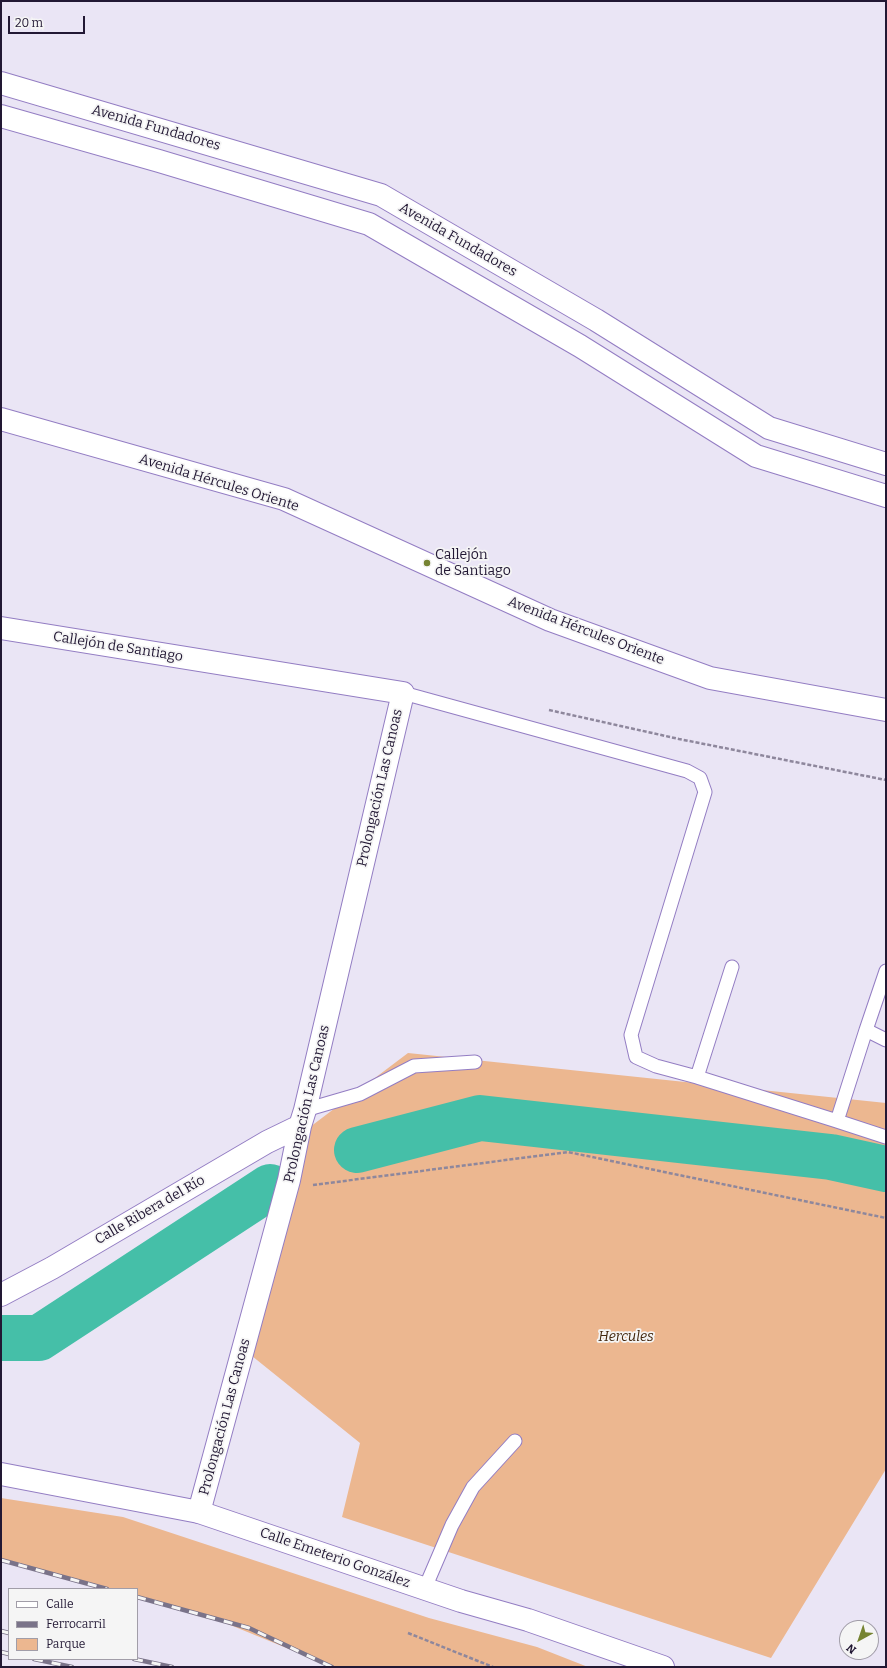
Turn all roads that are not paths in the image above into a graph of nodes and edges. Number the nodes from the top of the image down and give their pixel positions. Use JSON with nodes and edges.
{"nodes":[{"id":1,"x":1,"y":83,"type":"edge"},
{"id":2,"x":1,"y":116,"type":"edge"},
{"id":3,"x":1,"y":419,"type":"edge"},
{"id":4,"x":886,"y":464,"type":"edge"},
{"id":5,"x":886,"y":496,"type":"edge"},
{"id":6,"x":1,"y":628,"type":"edge"},
{"id":7,"x":403,"y":693,"type":"junction"},
{"id":8,"x":886,"y":710,"type":"edge"},
{"id":9,"x":732,"y":967,"type":"dead end"},
{"id":10,"x":886,"y":971,"type":"edge"},
{"id":11,"x":866,"y":1030,"type":"junction"},
{"id":12,"x":886,"y":1040,"type":"edge"},
{"id":13,"x":475,"y":1062,"type":"dead end"},
{"id":14,"x":697,"y":1077,"type":"junction"},
{"id":15,"x":302,"y":1118,"type":"junction"},
{"id":16,"x":837,"y":1121,"type":"junction"},
{"id":17,"x":886,"y":1137,"type":"edge"},
{"id":18,"x":1,"y":1295,"type":"edge"},
{"id":19,"x":515,"y":1441,"type":"dead end"},
{"id":20,"x":1,"y":1474,"type":"edge"},
{"id":21,"x":199,"y":1512,"type":"junction"},
{"id":22,"x":425,"y":1588,"type":"junction"},
{"id":23,"x":663,"y":1667,"type":"edge"}],
"edges":[{"from":1,"to":4,"type":"street","name":"Avenida Fundadores"},
{"from":2,"to":5,"type":"street"},
{"from":3,"to":8,"type":"street","name":"Avenida Hércules Oriente"},
{"from":6,"to":7,"type":"street","name":"Callejón de Santiago"},
{"from":7,"to":14,"type":"lane","name":"Callejón de Santiago"},
{"from":7,"to":15,"type":"street","name":"Prolongación Las Canoas"},
{"from":9,"to":14,"type":"lane"},
{"from":10,"to":11,"type":"lane"},
{"from":11,"to":12,"type":"lane"},
{"from":11,"to":16,"type":"lane"},
{"from":13,"to":15,"type":"lane"},
{"from":14,"to":16,"type":"lane"},
{"from":15,"to":18,"type":"street","name":"Calle Ribera del Río"},
{"from":15,"to":21,"type":"street","name":"Prolongación Las Canoas"},
{"from":16,"to":17,"type":"lane"},
{"from":19,"to":22,"type":"lane"},
{"from":20,"to":21,"type":"street","name":"Calle Emeterio González"},
{"from":21,"to":22,"type":"street","name":"Calle Emeterio González"},
{"from":22,"to":23,"type":"street","name":"Calle Emeterio González"}]}
